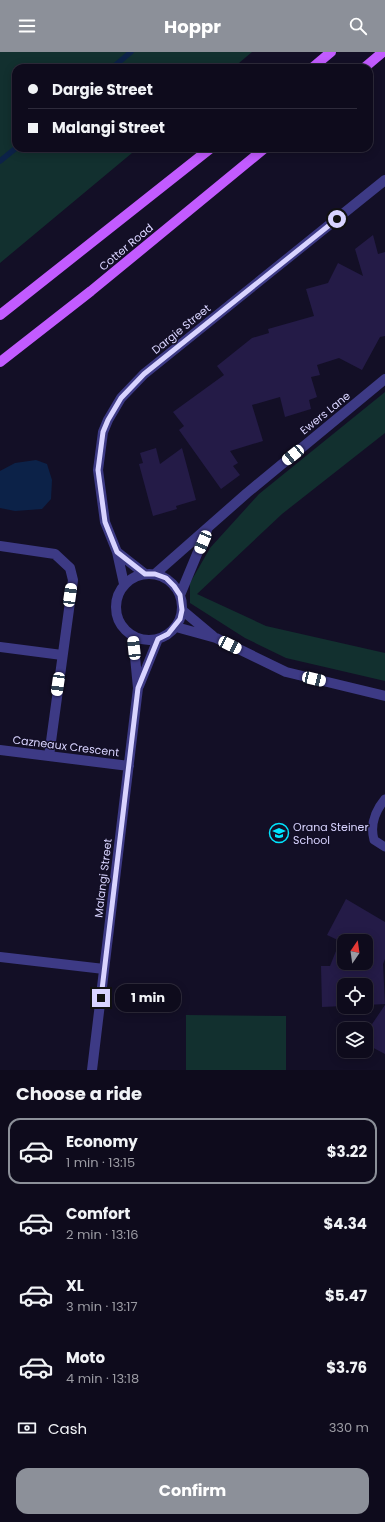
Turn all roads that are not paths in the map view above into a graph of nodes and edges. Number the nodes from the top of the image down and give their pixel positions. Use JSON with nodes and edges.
{"nodes":[{"id":1,"x":331,"y":52,"type":"edge"},
{"id":2,"x":383,"y":52,"type":"edge"},
{"id":3,"x":317,"y":64,"type":"edge"},
{"id":4,"x":369,"y":64,"type":"edge"},
{"id":5,"x":206,"y":152,"type":"edge"},
{"id":6,"x":260,"y":152,"type":"edge"},
{"id":7,"x":385,"y":180,"type":"edge"},
{"id":8,"x":0,"y":315,"type":"edge"},
{"id":9,"x":0,"y":362,"type":"edge"},
{"id":10,"x":385,"y":379,"type":"edge"},
{"id":11,"x":208,"y":528,"type":"junction"},
{"id":12,"x":0,"y":546,"type":"edge"},
{"id":13,"x":117,"y":552,"type":"junction"},
{"id":14,"x":150,"y":574,"type":"junction"},
{"id":15,"x":124,"y":584,"type":"junction"},
{"id":16,"x":180,"y":595,"type":"junction"},
{"id":17,"x":182,"y":610,"type":"junction"},
{"id":18,"x":176,"y":627,"type":"junction"},
{"id":19,"x":133,"y":636,"type":"junction"},
{"id":20,"x":216,"y":638,"type":"junction"},
{"id":21,"x":158,"y":639,"type":"junction"},
{"id":22,"x":0,"y":647,"type":"edge"},
{"id":23,"x":62,"y":655,"type":"junction"},
{"id":24,"x":138,"y":688,"type":"junction"},
{"id":25,"x":385,"y":696,"type":"edge"},
{"id":26,"x":0,"y":750,"type":"edge"},
{"id":27,"x":49,"y":756,"type":"junction"},
{"id":28,"x":129,"y":766,"type":"junction"},
{"id":29,"x":385,"y":799,"type":"edge"},
{"id":30,"x":385,"y":847,"type":"edge"},
{"id":31,"x":0,"y":957,"type":"edge"},
{"id":32,"x":104,"y":969,"type":"junction"},
{"id":33,"x":92,"y":1070,"type":"edge"}],
"edges":[{"from":1,"to":3,"type":"main road"},
{"from":2,"to":4,"type":"main road"},
{"from":5,"to":8,"type":"main road"},
{"from":6,"to":9,"type":"main road","name":"Cotter Road"},
{"from":7,"to":13,"type":"street","name":"Dargie Street"},
{"from":10,"to":11,"type":"street","name":"Ewers Lane"},
{"from":11,"to":14,"type":"street","name":"Ewers Lane"},
{"from":11,"to":16,"type":"street","name":"Ewers Lane"},
{"from":12,"to":23,"type":"street"},
{"from":13,"to":14,"type":"street"},
{"from":13,"to":15,"type":"street","name":"Dargie Street"},
{"from":14,"to":15,"type":"street"},
{"from":14,"to":16,"type":"street"},
{"from":15,"to":19,"type":"street"},
{"from":16,"to":17,"type":"street"},
{"from":17,"to":18,"type":"street"},
{"from":17,"to":20,"type":"street"},
{"from":18,"to":20,"type":"street"},
{"from":18,"to":21,"type":"street"},
{"from":19,"to":21,"type":"street"},
{"from":19,"to":24,"type":"street","name":"Malangi Street"},
{"from":20,"to":25,"type":"street"},
{"from":21,"to":24,"type":"street","name":"Malangi Street"},
{"from":22,"to":23,"type":"street"},
{"from":23,"to":27,"type":"street"},
{"from":24,"to":28,"type":"street","name":"Malangi Street"},
{"from":26,"to":27,"type":"street","name":"Cazneaux Crescent"},
{"from":27,"to":28,"type":"street","name":"Cazneaux Crescent"},
{"from":28,"to":32,"type":"street","name":"Malangi Street"},
{"from":29,"to":30,"type":"lane"},
{"from":31,"to":32,"type":"street"},
{"from":32,"to":33,"type":"street","name":"Malangi Street"}]}
